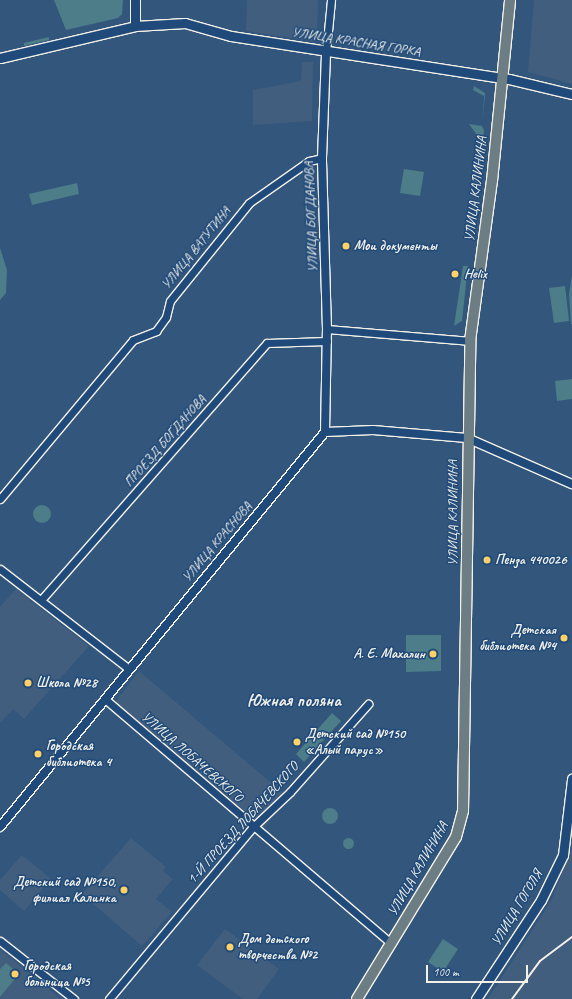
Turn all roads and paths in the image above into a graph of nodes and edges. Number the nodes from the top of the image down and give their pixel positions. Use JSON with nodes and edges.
{"nodes":[{"id":1,"x":135,"y":0,"type":"edge"},
{"id":2,"x":331,"y":0,"type":"edge"},
{"id":3,"x":510,"y":0,"type":"edge"},
{"id":4,"x":135,"y":26,"type":"junction"},
{"id":5,"x":326,"y":52,"type":"junction"},
{"id":6,"x":0,"y":58,"type":"edge"},
{"id":7,"x":502,"y":78,"type":"junction"},
{"id":8,"x":572,"y":94,"type":"edge"},
{"id":9,"x":322,"y":158,"type":"junction"},
{"id":10,"x":327,"y":329,"type":"junction"},
{"id":11,"x":470,"y":340,"type":"junction"},
{"id":12,"x":327,"y":341,"type":"junction"},
{"id":13,"x":324,"y":432,"type":"junction"},
{"id":14,"x":467,"y":438,"type":"junction"},
{"id":15,"x":572,"y":484,"type":"edge"},
{"id":16,"x":0,"y":499,"type":"edge"},
{"id":17,"x":0,"y":569,"type":"edge"},
{"id":18,"x":41,"y":600,"type":"junction"},
{"id":19,"x":130,"y":669,"type":"junction"},
{"id":20,"x":105,"y":699,"type":"junction"},
{"id":21,"x":368,"y":704,"type":"dead end"},
{"id":22,"x":572,"y":778,"type":"edge"},
{"id":23,"x":0,"y":827,"type":"edge"},
{"id":24,"x":253,"y":827,"type":"junction"},
{"id":25,"x":0,"y":941,"type":"edge"},
{"id":26,"x":391,"y":943,"type":"junction"},
{"id":27,"x":74,"y":999,"type":"edge"},
{"id":28,"x":109,"y":999,"type":"edge"},
{"id":29,"x":357,"y":999,"type":"edge"},
{"id":30,"x":476,"y":999,"type":"edge"}],
"edges":[{"from":1,"to":4,"type":"main road"},
{"from":2,"to":5,"type":"street","name":"УЛИЦА БОГДАНОВА"},
{"from":3,"to":7,"type":"main road","name":"УЛИЦА КАЛИНИНА"},
{"from":4,"to":5,"type":"main road","name":"УЛИЦА КРАСНАЯ ГОРКА"},
{"from":4,"to":6,"type":"main road","name":"УЛИЦА КРАСНАЯ ГОРКА"},
{"from":5,"to":7,"type":"main road","name":"УЛИЦА КРАСНАЯ ГОРКА"},
{"from":5,"to":9,"type":"street","name":"УЛИЦА БОГДАНОВА"},
{"from":7,"to":8,"type":"main road","name":"УЛИЦА КРАСНАЯ ГОРКА"},
{"from":7,"to":11,"type":"main road","name":"УЛИЦА КАЛИНИНА"},
{"from":9,"to":10,"type":"street","name":"УЛИЦА БОГДАНОВА"},
{"from":9,"to":16,"type":"street","name":"УЛИЦА ВАТУТИНА"},
{"from":10,"to":11,"type":"street"},
{"from":10,"to":12,"type":"street","name":"УЛИЦА БОГДАНОВА"},
{"from":11,"to":14,"type":"main road","name":"УЛИЦА КАЛИНИНА"},
{"from":12,"to":13,"type":"street","name":"УЛИЦА БОГДАНОВА"},
{"from":12,"to":18,"type":"street","name":"ПРОЕЗД БОГДАНОВА"},
{"from":13,"to":14,"type":"street"},
{"from":13,"to":19,"type":"street","name":"УЛИЦА КРАСНОВА"},
{"from":14,"to":15,"type":"street"},
{"from":14,"to":26,"type":"main road","name":"УЛИЦА КАЛИНИНА"},
{"from":17,"to":18,"type":"street"},
{"from":18,"to":19,"type":"street"},
{"from":19,"to":20,"type":"street","name":"УЛИЦА КРАСНОВА"},
{"from":20,"to":23,"type":"street","name":"УЛИЦА КРАСНОВА"},
{"from":20,"to":24,"type":"street","name":"УЛИЦА ЛОБАЧЕВСКОГО"},
{"from":21,"to":24,"type":"street","name":"1-Й ПРОЕЗД ЛОБАЧЕВСКОГО"},
{"from":22,"to":30,"type":"main road","name":"УЛИЦА ГОГОЛЯ"},
{"from":24,"to":26,"type":"street","name":"УЛИЦА ЛОБАЧЕВСКОГО"},
{"from":24,"to":28,"type":"street","name":"1-Й ПРОЕЗД ЛОБАЧЕВСКОГО"},
{"from":25,"to":27,"type":"street"},
{"from":26,"to":29,"type":"main road","name":"УЛИЦА КАЛИНИНА"}]}
